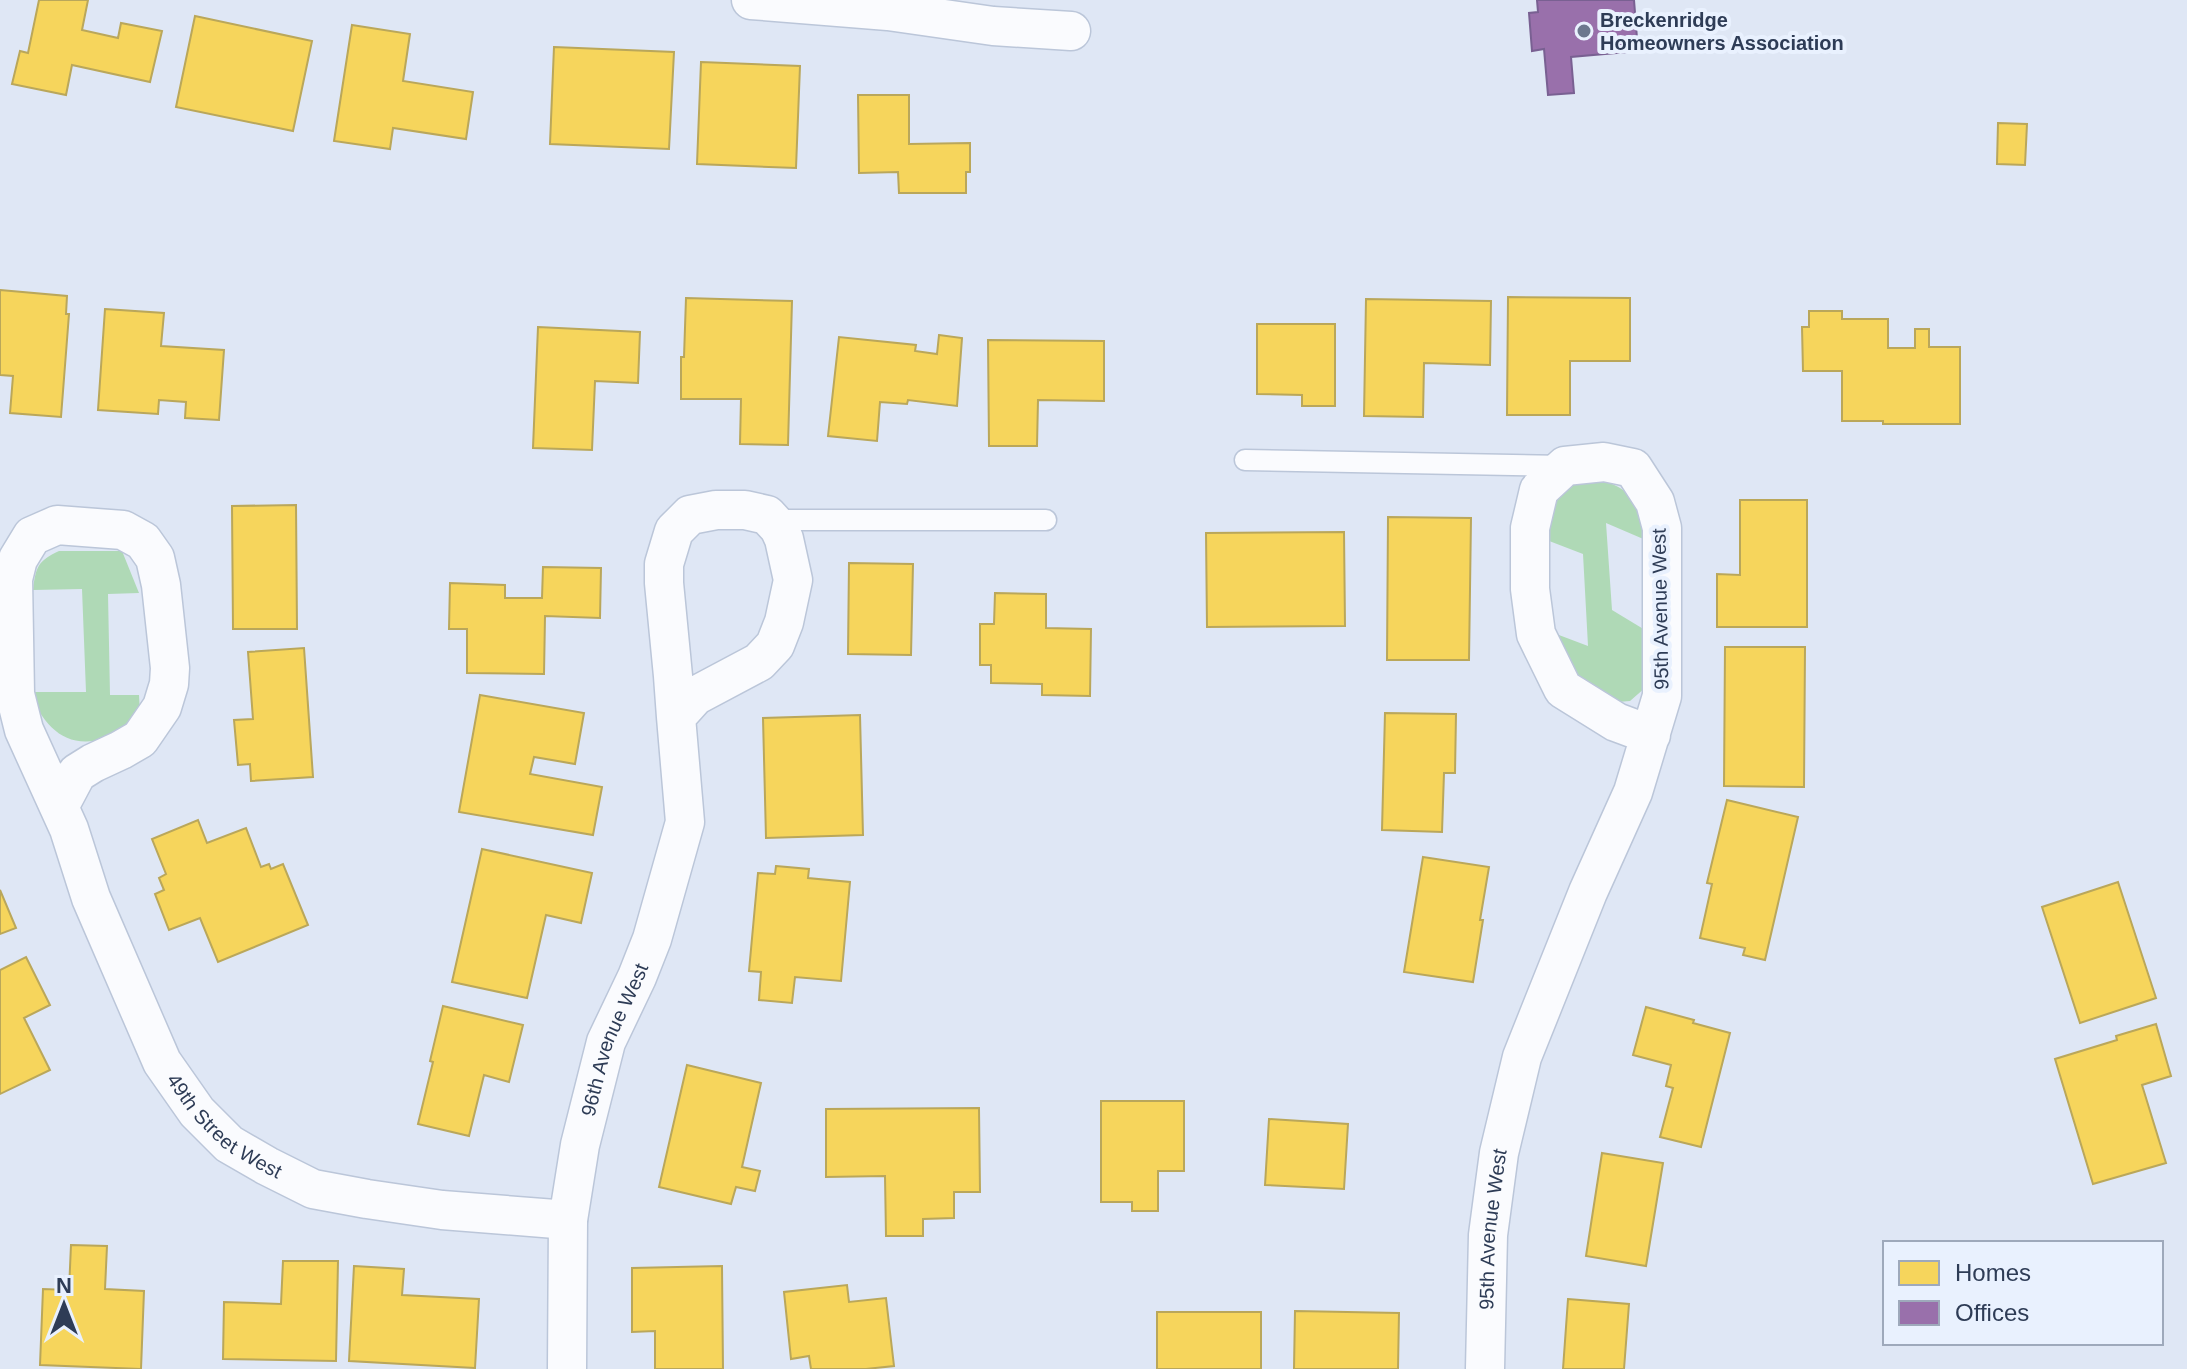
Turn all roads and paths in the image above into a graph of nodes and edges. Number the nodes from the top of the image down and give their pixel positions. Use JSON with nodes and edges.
{"nodes":[{"id":1,"x":751,"y":0,"type":"edge"},
{"id":2,"x":1071,"y":31,"type":"dead end"},
{"id":3,"x":1245,"y":460,"type":"dead end"},
{"id":4,"x":1565,"y":466,"type":"junction"},
{"id":5,"x":771,"y":520,"type":"junction"},
{"id":6,"x":1046,"y":520,"type":"dead end"},
{"id":7,"x":676,"y":717,"type":"junction"},
{"id":8,"x":1651,"y":735,"type":"junction"},
{"id":9,"x":59,"y":807,"type":"junction"},
{"id":10,"x":568,"y":1220,"type":"junction"},
{"id":11,"x":567,"y":1369,"type":"edge"},
{"id":12,"x":1485,"y":1369,"type":"edge"}],
"edges":[{"from":1,"to":2,"type":"street"},
{"from":3,"to":4,"type":"lane"},
{"from":4,"to":8,"type":"street"},
{"from":4,"to":8,"type":"street","name":"95th Avenue West"},
{"from":5,"to":6,"type":"lane"},
{"from":5,"to":7,"type":"street"},
{"from":5,"to":7,"type":"street","name":"96th Avenue West"},
{"from":7,"to":10,"type":"street","name":"96th Avenue West"},
{"from":8,"to":12,"type":"street","name":"95th Avenue West"},
{"from":9,"to":9,"type":"street","name":"49th Street West"},
{"from":9,"to":10,"type":"street","name":"49th Street West"},
{"from":10,"to":11,"type":"street","name":"96th Avenue West"}]}
